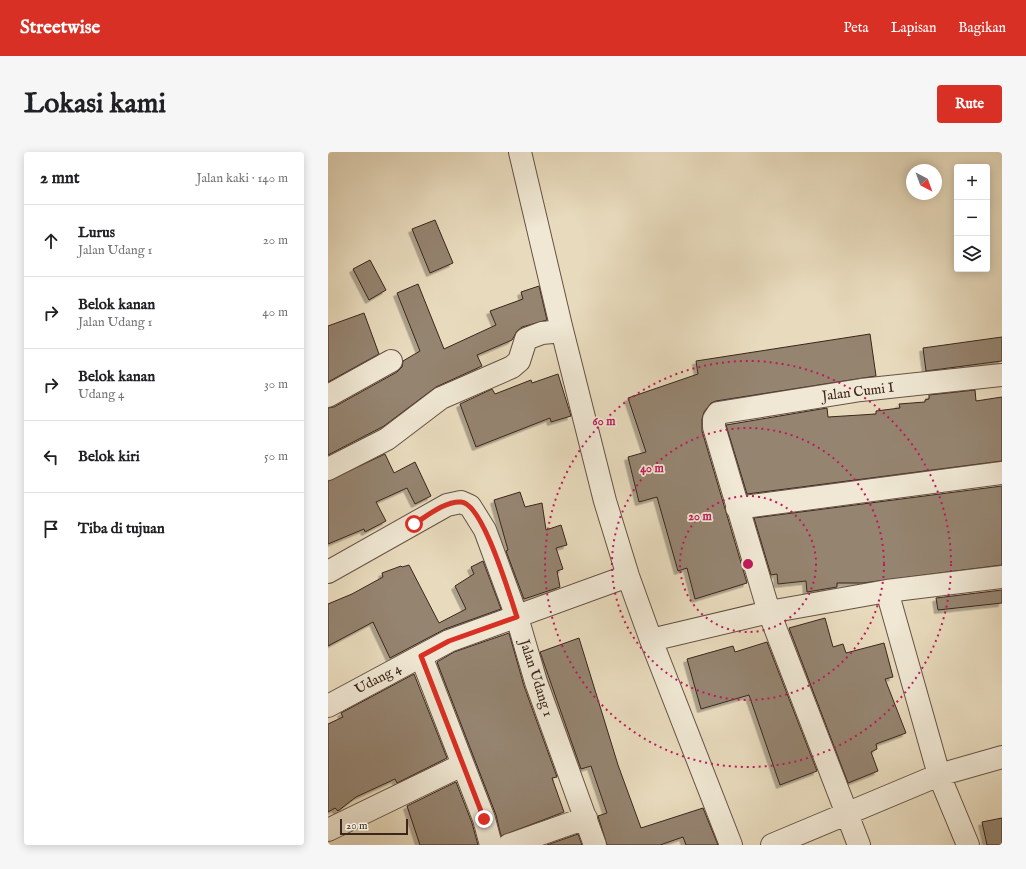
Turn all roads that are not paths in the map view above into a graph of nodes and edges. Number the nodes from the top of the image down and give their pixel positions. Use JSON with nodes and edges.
{"nodes":[{"id":1,"x":520,"y":152,"type":"edge"},
{"id":2,"x":562,"y":331,"type":"junction"},
{"id":3,"x":391,"y":361,"type":"dead end"},
{"id":4,"x":1002,"y":375,"type":"edge"},
{"id":5,"x":328,"y":396,"type":"edge"},
{"id":6,"x":328,"y":469,"type":"edge"},
{"id":7,"x":1002,"y":473,"type":"edge"},
{"id":8,"x":737,"y":508,"type":"junction"},
{"id":9,"x":328,"y":572,"type":"edge"},
{"id":10,"x":628,"y":576,"type":"junction"},
{"id":11,"x":1002,"y":577,"type":"edge"},
{"id":12,"x":887,"y":591,"type":"junction"},
{"id":13,"x":768,"y":612,"type":"junction"},
{"id":14,"x":517,"y":617,"type":"junction"},
{"id":15,"x":651,"y":640,"type":"junction"},
{"id":16,"x":421,"y":656,"type":"junction"},
{"id":17,"x":328,"y":706,"type":"edge"},
{"id":18,"x":1002,"y":757,"type":"edge"},
{"id":19,"x":462,"y":765,"type":"junction"},
{"id":20,"x":939,"y":775,"type":"junction"},
{"id":21,"x":847,"y":814,"type":"junction"},
{"id":22,"x":586,"y":818,"type":"junction"},
{"id":23,"x":328,"y":830,"type":"edge"},
{"id":24,"x":491,"y":845,"type":"edge"},
{"id":25,"x":509,"y":845,"type":"edge"},
{"id":26,"x":596,"y":845,"type":"edge"},
{"id":27,"x":731,"y":845,"type":"edge"},
{"id":28,"x":772,"y":845,"type":"edge"},
{"id":29,"x":859,"y":845,"type":"edge"},
{"id":30,"x":968,"y":845,"type":"edge"}],
"edges":[{"from":1,"to":2,"type":"street"},
{"from":2,"to":6,"type":"street"},
{"from":2,"to":10,"type":"street"},
{"from":3,"to":5,"type":"street"},
{"from":4,"to":8,"type":"street","name":"Jalan Cumi I"},
{"from":7,"to":8,"type":"street"},
{"from":8,"to":13,"type":"street"},
{"from":9,"to":14,"type":"street","name":"Jalan Udang 1"},
{"from":10,"to":14,"type":"street","name":"Udang 4"},
{"from":10,"to":15,"type":"street"},
{"from":11,"to":12,"type":"street"},
{"from":12,"to":13,"type":"street"},
{"from":12,"to":20,"type":"street"},
{"from":13,"to":15,"type":"street"},
{"from":13,"to":21,"type":"street"},
{"from":14,"to":16,"type":"street","name":"Udang 4"},
{"from":14,"to":22,"type":"street","name":"Jalan Udang 1"},
{"from":15,"to":27,"type":"street"},
{"from":16,"to":17,"type":"street","name":"Udang 4"},
{"from":16,"to":19,"type":"street"},
{"from":18,"to":20,"type":"street"},
{"from":19,"to":23,"type":"street"},
{"from":19,"to":24,"type":"street"},
{"from":20,"to":21,"type":"street"},
{"from":20,"to":30,"type":"street"},
{"from":21,"to":28,"type":"street"},
{"from":21,"to":29,"type":"street"},
{"from":22,"to":25,"type":"street"},
{"from":22,"to":26,"type":"street","name":"Jalan Udang 1"}]}
